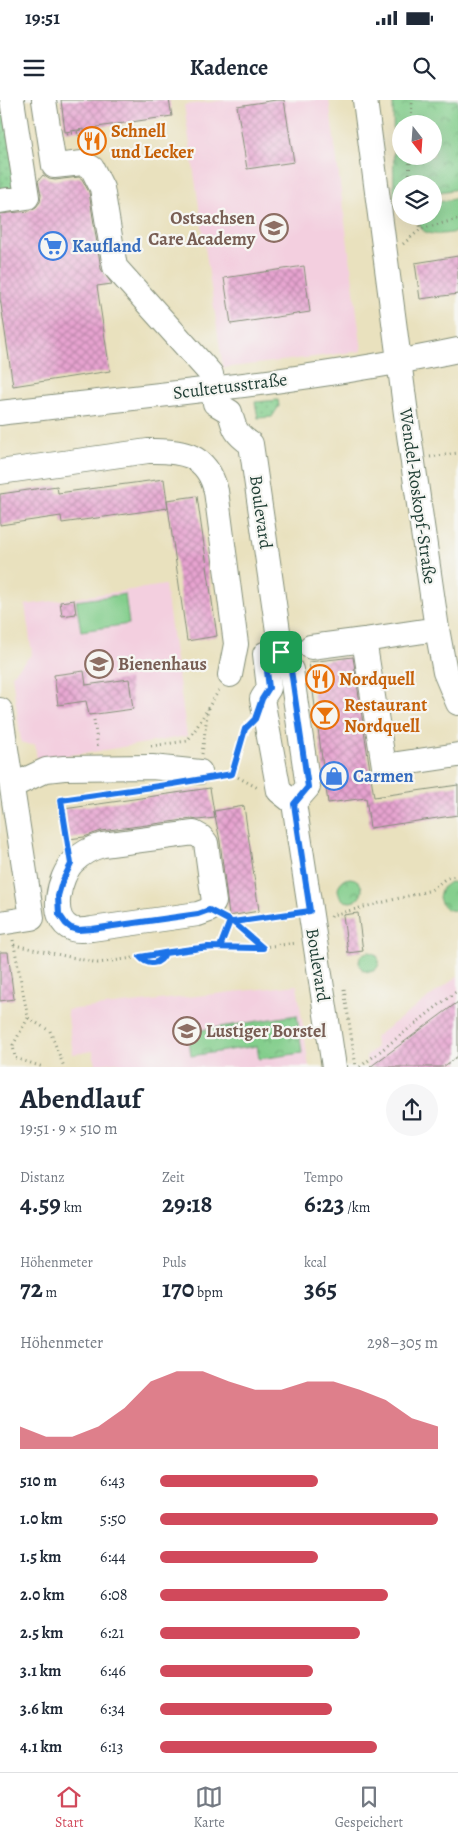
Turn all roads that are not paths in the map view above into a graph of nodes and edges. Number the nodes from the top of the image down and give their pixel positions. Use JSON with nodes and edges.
{"nodes":[{"id":1,"x":12,"y":100,"type":"edge"},
{"id":2,"x":44,"y":100,"type":"edge"},
{"id":3,"x":365,"y":100,"type":"edge"},
{"id":4,"x":54,"y":166,"type":"junction"},
{"id":5,"x":25,"y":188,"type":"junction"},
{"id":6,"x":0,"y":202,"type":"edge"},
{"id":7,"x":458,"y":350,"type":"edge"},
{"id":8,"x":399,"y":362,"type":"junction"},
{"id":9,"x":213,"y":389,"type":"junction"},
{"id":10,"x":0,"y":413,"type":"edge"},
{"id":11,"x":0,"y":472,"type":"edge"},
{"id":12,"x":437,"y":629,"type":"junction"},
{"id":13,"x":364,"y":640,"type":"junction"},
{"id":14,"x":311,"y":647,"type":"dead end"},
{"id":15,"x":281,"y":652,"type":"junction"},
{"id":16,"x":230,"y":676,"type":"dead end"},
{"id":17,"x":458,"y":703,"type":"edge"},
{"id":18,"x":0,"y":710,"type":"edge"},
{"id":19,"x":458,"y":755,"type":"edge"},
{"id":20,"x":200,"y":772,"type":"road end"},
{"id":21,"x":12,"y":786,"type":"junction"},
{"id":22,"x":291,"y":801,"type":"junction"},
{"id":23,"x":59,"y":914,"type":"junction"},
{"id":24,"x":14,"y":921,"type":"edge"},
{"id":25,"x":334,"y":1067,"type":"edge"}],
"edges":[{"from":1,"to":5,"type":"street"},
{"from":2,"to":4,"type":"street"},
{"from":3,"to":8,"type":"street","name":"Wendel-Roskopf-Straße"},
{"from":4,"to":5,"type":"street"},
{"from":4,"to":9,"type":"street"},
{"from":5,"to":6,"type":"street"},
{"from":7,"to":8,"type":"street","name":"Scultetusstraße"},
{"from":8,"to":9,"type":"street","name":"Scultetusstraße"},
{"from":8,"to":12,"type":"street","name":"Wendel-Roskopf-Straße"},
{"from":9,"to":10,"type":"street","name":"Scultetusstraße"},
{"from":9,"to":15,"type":"street","name":"Boulevard"},
{"from":11,"to":16,"type":"street"},
{"from":12,"to":13,"type":"street"},
{"from":12,"to":17,"type":"street","name":"Wendel-Roskopf-Straße"},
{"from":13,"to":14,"type":"street"},
{"from":13,"to":19,"type":"street"},
{"from":15,"to":22,"type":"street","name":"Boulevard"},
{"from":15,"to":22,"type":"street","name":"Boulevard"},
{"from":18,"to":21,"type":"street"},
{"from":20,"to":21,"type":"street"},
{"from":21,"to":24,"type":"street"},
{"from":22,"to":25,"type":"street","name":"Boulevard"},
{"from":23,"to":23,"type":"street"},
{"from":23,"to":24,"type":"street"}]}
